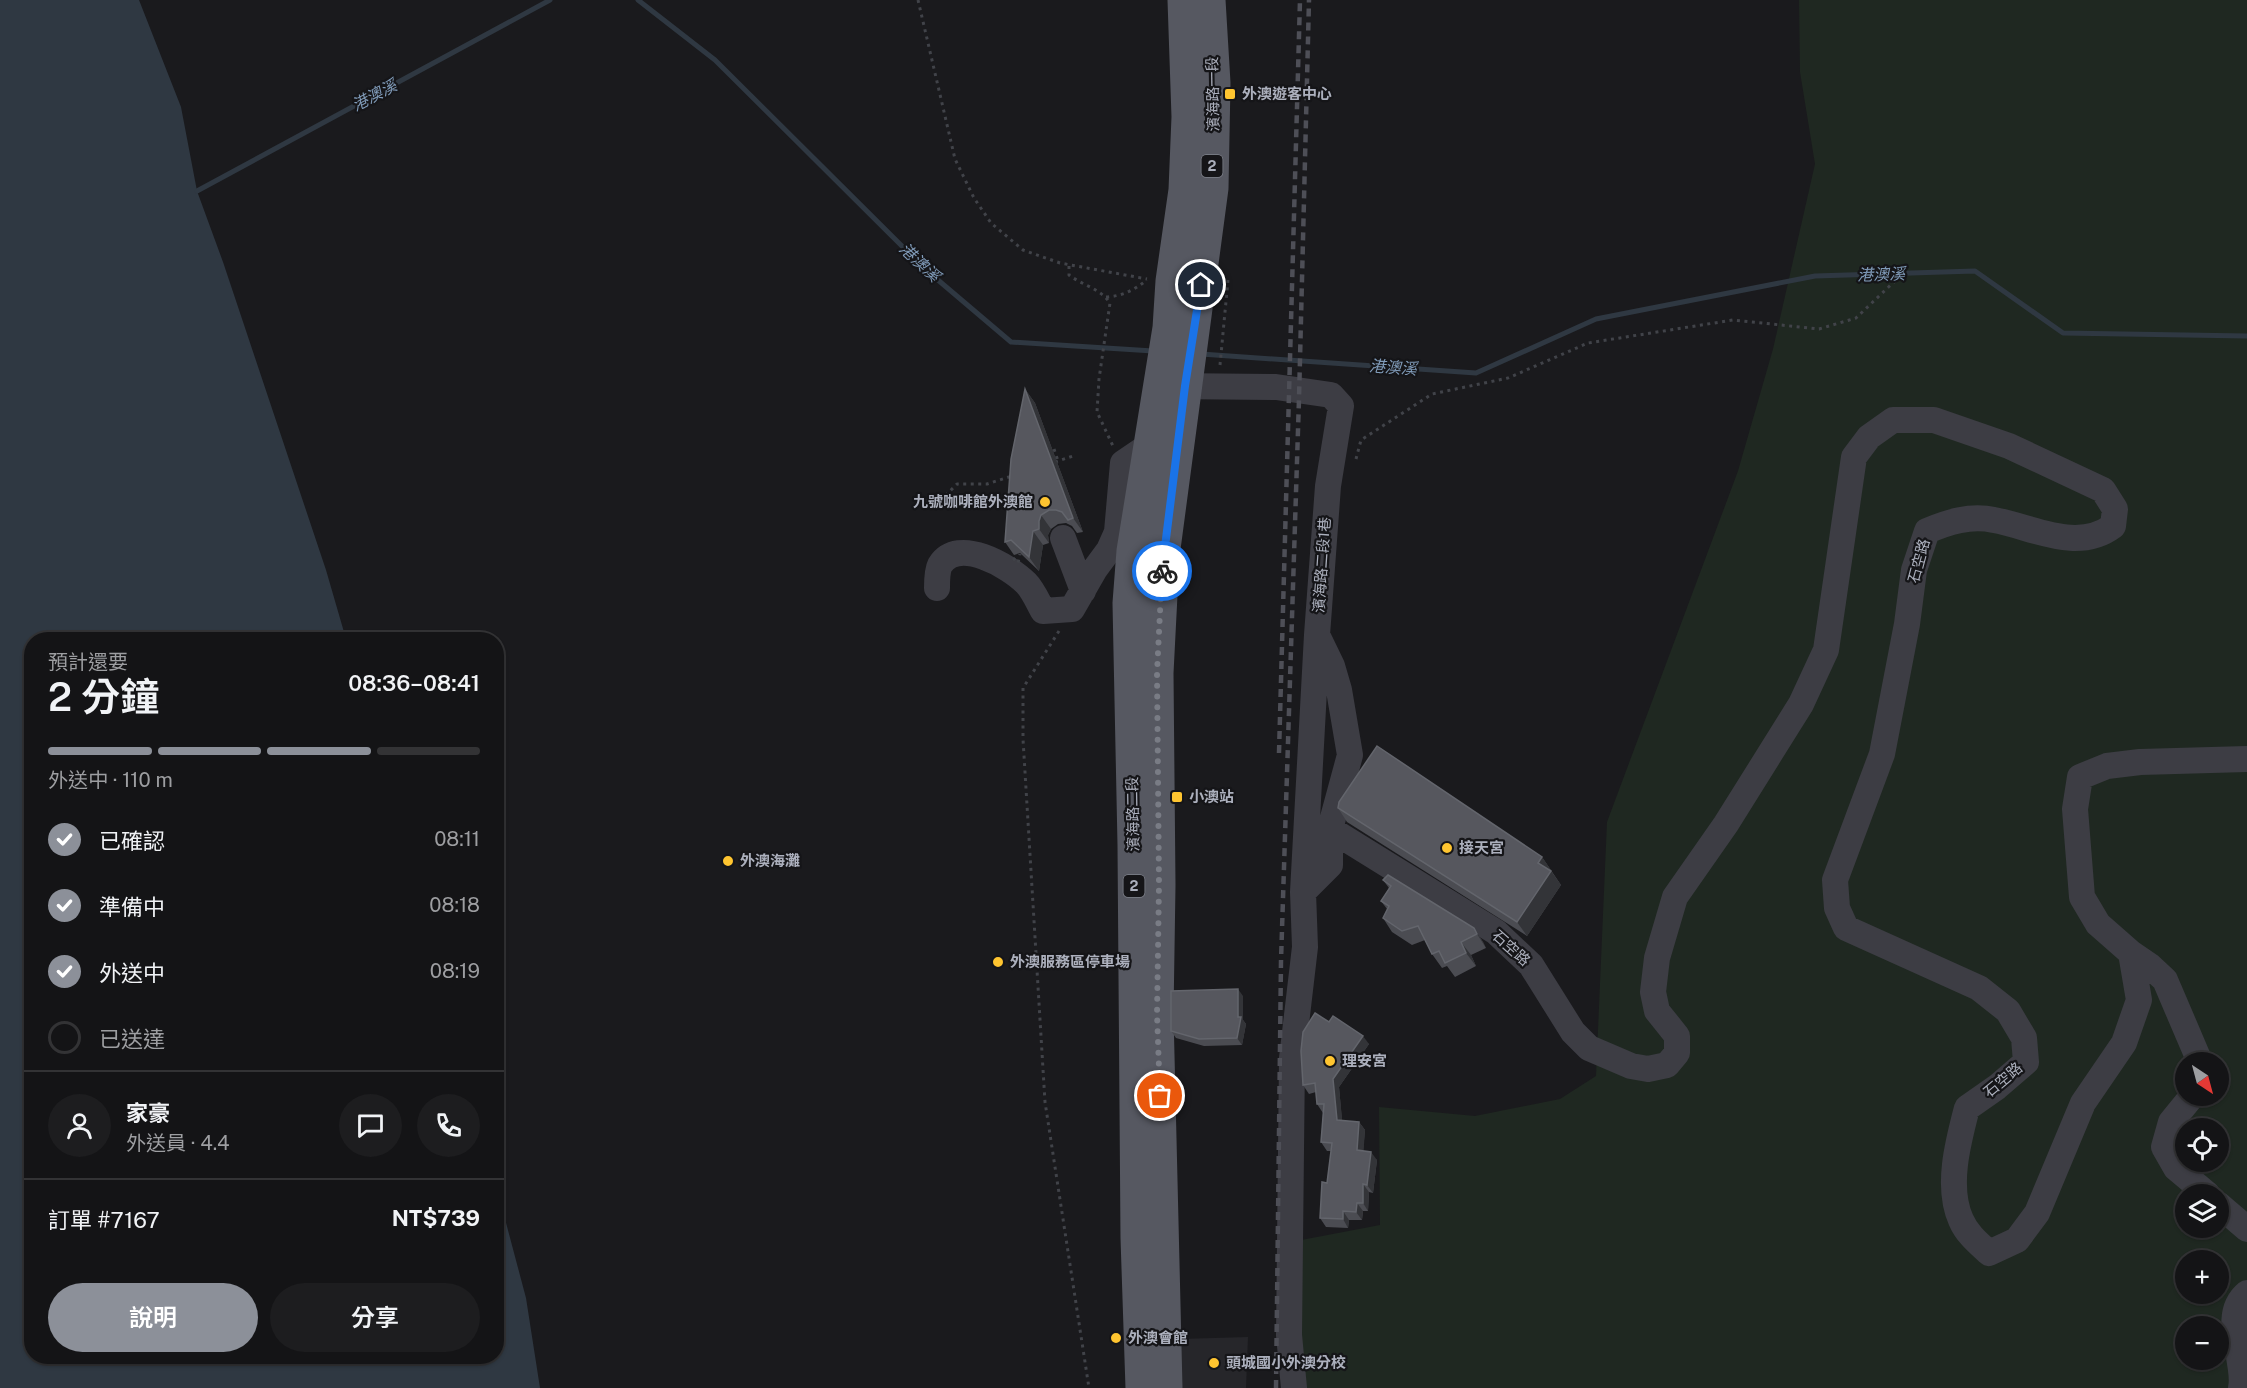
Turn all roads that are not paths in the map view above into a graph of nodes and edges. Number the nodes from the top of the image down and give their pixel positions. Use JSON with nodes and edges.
{"nodes":[{"id":1,"x":1184,"y":0,"type":"edge"},
{"id":2,"x":1209,"y":0,"type":"edge"},
{"id":3,"x":1196,"y":329,"type":"junction"},
{"id":4,"x":1172,"y":386,"type":"junction"},
{"id":5,"x":1151,"y":444,"type":"junction"},
{"id":6,"x":1063,"y":538,"type":"dead end"},
{"id":7,"x":1121,"y":551,"type":"junction"},
{"id":8,"x":937,"y":588,"type":"dead end"},
{"id":9,"x":1078,"y":600,"type":"junction"},
{"id":10,"x":1317,"y":635,"type":"junction"},
{"id":11,"x":1144,"y":673,"type":"junction"},
{"id":12,"x":2247,"y":759,"type":"edge"},
{"id":13,"x":1330,"y":829,"type":"junction"},
{"id":14,"x":1303,"y":892,"type":"junction"},
{"id":15,"x":2131,"y":953,"type":"junction"},
{"id":16,"x":2196,"y":1052,"type":"edge"},
{"id":17,"x":2184,"y":1106,"type":"edge"},
{"id":18,"x":2195,"y":1184,"type":"edge"},
{"id":19,"x":2229,"y":1213,"type":"edge"},
{"id":20,"x":2247,"y":1229,"type":"edge"},
{"id":21,"x":1150,"y":1238,"type":"junction"},
{"id":22,"x":2247,"y":1293,"type":"edge"},
{"id":23,"x":1142,"y":1388,"type":"edge"},
{"id":24,"x":1166,"y":1388,"type":"edge"},
{"id":25,"x":1294,"y":1388,"type":"edge"},
{"id":26,"x":2241,"y":1388,"type":"edge"}],
"edges":[{"from":1,"to":3,"type":"main road","name":"濱海路一段","number":"2"},
{"from":2,"to":3,"type":"main road","name":"濱海路一段","number":"2"},
{"from":3,"to":4,"type":"main road","number":"2"},
{"from":4,"to":5,"type":"main road","name":"濱海路二段","number":"2"},
{"from":4,"to":10,"type":"street","name":"濱海路二段1巷"},
{"from":4,"to":11,"type":"main road","name":"濱海路二段","number":"2"},
{"from":5,"to":7,"type":"main road","name":"濱海路二段","number":"2"},
{"from":5,"to":7,"type":"street"},
{"from":6,"to":9,"type":"street"},
{"from":7,"to":9,"type":"street"},
{"from":7,"to":11,"type":"main road","name":"濱海路二段","number":"2"},
{"from":8,"to":9,"type":"street"},
{"from":10,"to":13,"type":"street","name":"濱海路二段1巷"},
{"from":10,"to":14,"type":"street"},
{"from":11,"to":21,"type":"main road","name":"濱海路二段","number":"2"},
{"from":12,"to":15,"type":"street"},
{"from":13,"to":14,"type":"street","name":"濱海路二段1巷"},
{"from":13,"to":15,"type":"street","name":"石空路"},
{"from":14,"to":25,"type":"street"},
{"from":15,"to":16,"type":"street"},
{"from":17,"to":18,"type":"street"},
{"from":19,"to":20,"type":"street"},
{"from":21,"to":23,"type":"main road","name":"濱海路二段","number":"2"},
{"from":21,"to":24,"type":"main road","name":"濱海路二段","number":"2"},
{"from":22,"to":26,"type":"street"}]}
